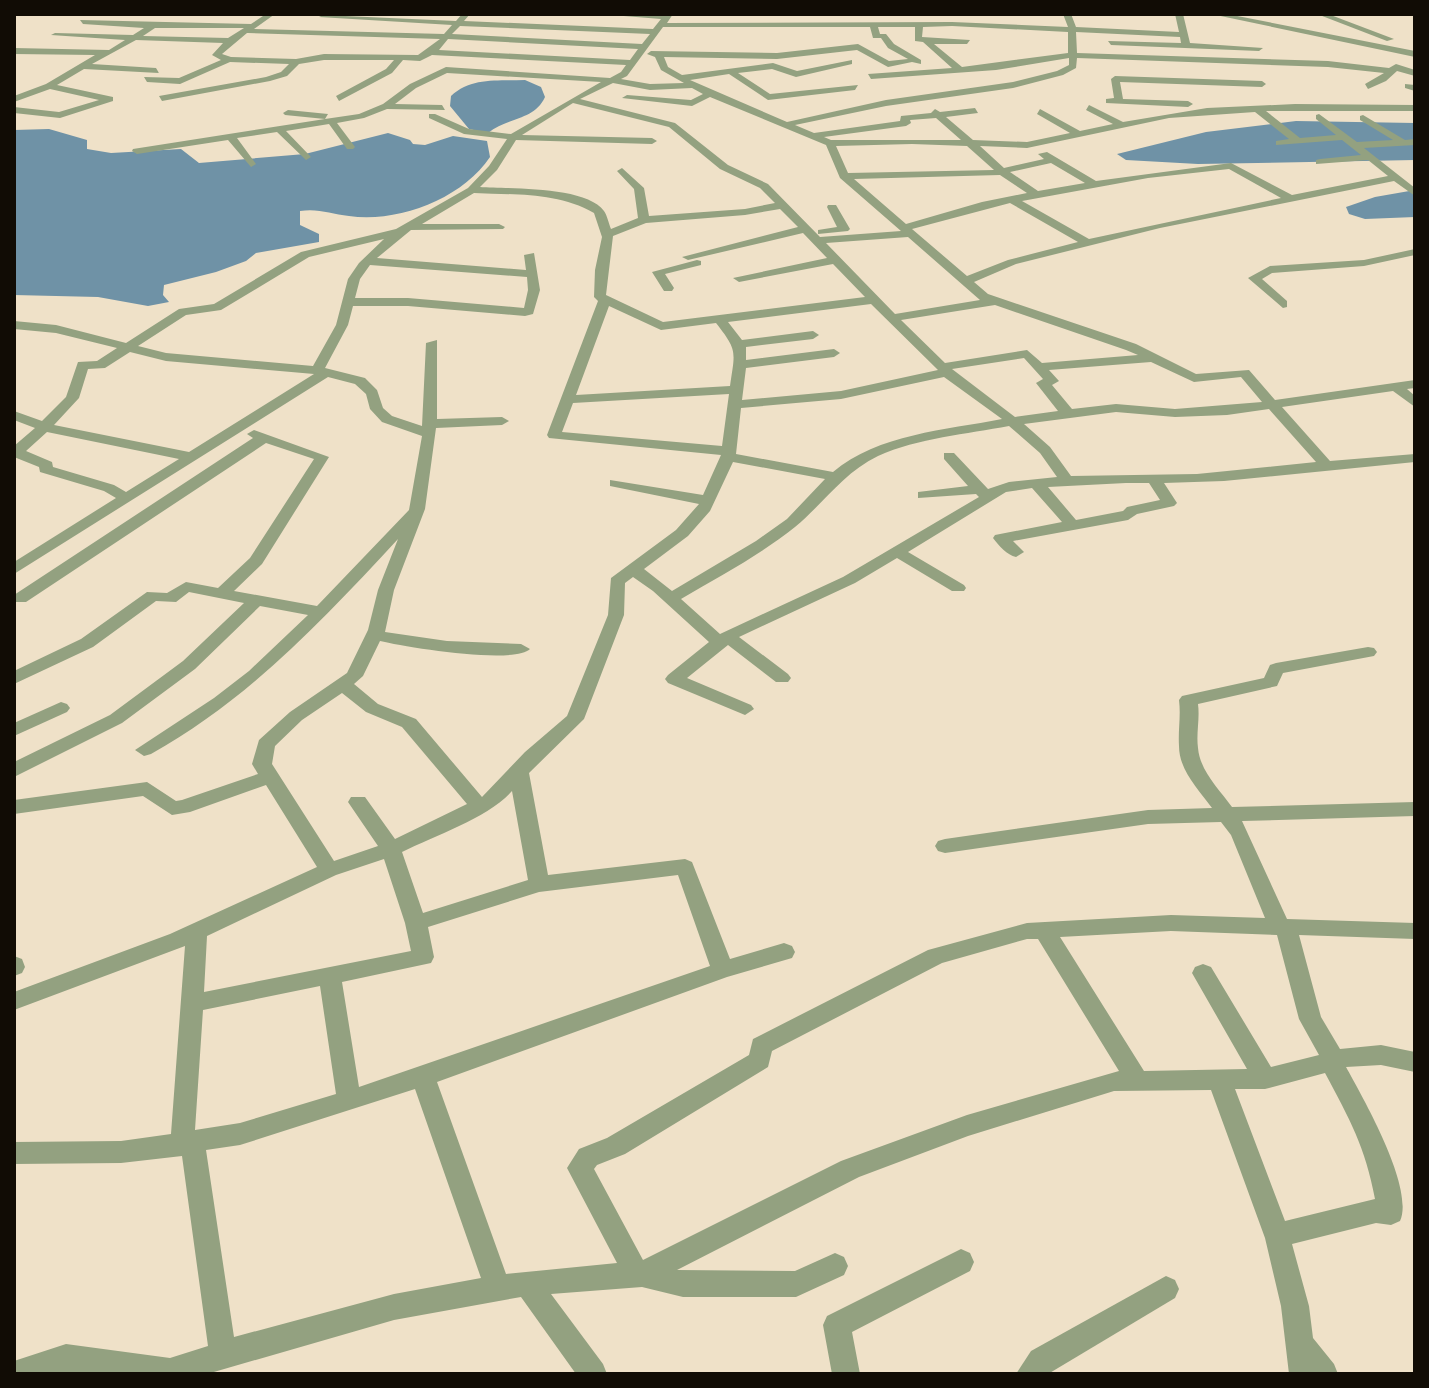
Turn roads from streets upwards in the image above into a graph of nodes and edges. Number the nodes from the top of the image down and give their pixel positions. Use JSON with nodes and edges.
{"nodes":[{"id":1,"x":100,"y":14,"type":"edge"},
{"id":2,"x":271,"y":14,"type":"edge"},
{"id":3,"x":466,"y":14,"type":"edge"},
{"id":4,"x":515,"y":14,"type":"edge"},
{"id":5,"x":603,"y":14,"type":"edge"},
{"id":6,"x":771,"y":14,"type":"edge"},
{"id":7,"x":820,"y":14,"type":"edge"},
{"id":8,"x":941,"y":14,"type":"edge"},
{"id":9,"x":955,"y":14,"type":"edge"},
{"id":10,"x":1067,"y":14,"type":"edge"},
{"id":11,"x":1179,"y":14,"type":"edge"},
{"id":12,"x":1215,"y":14,"type":"edge"},
{"id":13,"x":1254,"y":14,"type":"edge"},
{"id":14,"x":1321,"y":14,"type":"edge"},
{"id":15,"x":325,"y":16,"type":"edge"},
{"id":16,"x":1279,"y":16,"type":"edge"},
{"id":17,"x":83,"y":22,"type":"junction"},
{"id":18,"x":457,"y":22,"type":"junction"},
{"id":19,"x":664,"y":22,"type":"edge"},
{"id":20,"x":506,"y":24,"type":"junction"},
{"id":21,"x":952,"y":24,"type":"junction"},
{"id":22,"x":919,"y":25,"type":"junction"},
{"id":23,"x":966,"y":25,"type":"junction"},
{"id":24,"x":153,"y":26,"type":"junction"},
{"id":25,"x":874,"y":26,"type":"junction"},
{"id":26,"x":728,"y":27,"type":"junction"},
{"id":27,"x":765,"y":27,"type":"junction"},
{"id":28,"x":819,"y":27,"type":"junction"},
{"id":29,"x":251,"y":28,"type":"junction"},
{"id":30,"x":1072,"y":28,"type":"junction"},
{"id":31,"x":308,"y":31,"type":"junction"},
{"id":32,"x":55,"y":35,"type":"junction"},
{"id":33,"x":1184,"y":35,"type":"junction"},
{"id":34,"x":444,"y":37,"type":"junction"},
{"id":35,"x":134,"y":39,"type":"junction"},
{"id":36,"x":1390,"y":39,"type":"dead end"},
{"id":37,"x":230,"y":41,"type":"junction"},
{"id":38,"x":926,"y":41,"type":"junction"},
{"id":39,"x":943,"y":41,"type":"junction"},
{"id":40,"x":967,"y":42,"type":"dead end"},
{"id":41,"x":804,"y":43,"type":"dead end"},
{"id":42,"x":1111,"y":43,"type":"dead end"},
{"id":43,"x":786,"y":44,"type":"dead end"},
{"id":44,"x":1186,"y":46,"type":"junction"},
{"id":45,"x":1259,"y":48,"type":"dead end"},
{"id":46,"x":27,"y":50,"type":"junction"},
{"id":47,"x":642,"y":50,"type":"junction"},
{"id":48,"x":14,"y":51,"type":"edge"},
{"id":49,"x":106,"y":52,"type":"junction"},
{"id":50,"x":431,"y":52,"type":"junction"},
{"id":51,"x":1414,"y":52,"type":"edge"},
{"id":52,"x":730,"y":54,"type":"junction"},
{"id":53,"x":659,"y":55,"type":"junction"},
{"id":54,"x":749,"y":55,"type":"junction"},
{"id":55,"x":1073,"y":55,"type":"junction"},
{"id":56,"x":401,"y":58,"type":"junction"},
{"id":57,"x":1189,"y":59,"type":"junction"},
{"id":58,"x":228,"y":60,"type":"junction"},
{"id":59,"x":916,"y":61,"type":"junction"},
{"id":60,"x":296,"y":62,"type":"junction"},
{"id":61,"x":849,"y":62,"type":"dead end"},
{"id":62,"x":632,"y":63,"type":"junction"},
{"id":63,"x":83,"y":66,"type":"junction"},
{"id":64,"x":959,"y":69,"type":"junction"},
{"id":65,"x":1392,"y":69,"type":"junction"},
{"id":66,"x":934,"y":70,"type":"junction"},
{"id":67,"x":156,"y":71,"type":"dead end"},
{"id":68,"x":732,"y":73,"type":"junction"},
{"id":69,"x":1415,"y":73,"type":"edge"},
{"id":70,"x":871,"y":76,"type":"dead end"},
{"id":71,"x":681,"y":78,"type":"junction"},
{"id":72,"x":147,"y":79,"type":"dead end"},
{"id":73,"x":612,"y":80,"type":"junction"},
{"id":74,"x":842,"y":80,"type":"dead end"},
{"id":75,"x":1193,"y":81,"type":"junction"},
{"id":76,"x":1242,"y":83,"type":"junction"},
{"id":77,"x":1262,"y":84,"type":"dead end"},
{"id":78,"x":49,"y":86,"type":"junction"},
{"id":79,"x":694,"y":86,"type":"junction"},
{"id":80,"x":1368,"y":86,"type":"dead end"},
{"id":81,"x":711,"y":93,"type":"junction"},
{"id":82,"x":162,"y":98,"type":"dead end"},
{"id":83,"x":339,"y":98,"type":"dead end"},
{"id":84,"x":627,"y":98,"type":"dead end"},
{"id":85,"x":918,"y":98,"type":"junction"},
{"id":86,"x":14,"y":99,"type":"edge"},
{"id":87,"x":572,"y":100,"type":"junction"},
{"id":88,"x":1107,"y":101,"type":"dead end"},
{"id":89,"x":1119,"y":101,"type":"junction"},
{"id":90,"x":386,"y":106,"type":"junction"},
{"id":91,"x":442,"y":108,"type":"dead end"},
{"id":92,"x":1089,"y":108,"type":"dead end"},
{"id":93,"x":1198,"y":108,"type":"junction"},
{"id":94,"x":1319,"y":108,"type":"junction"},
{"id":95,"x":1415,"y":108,"type":"edge"},
{"id":96,"x":1255,"y":109,"type":"junction"},
{"id":97,"x":14,"y":110,"type":"edge"},
{"id":98,"x":975,"y":111,"type":"dead end"},
{"id":99,"x":1040,"y":112,"type":"dead end"},
{"id":100,"x":288,"y":113,"type":"dead end"},
{"id":101,"x":939,"y":115,"type":"junction"},
{"id":102,"x":432,"y":116,"type":"dead end"},
{"id":103,"x":351,"y":118,"type":"junction"},
{"id":104,"x":1363,"y":118,"type":"dead end"},
{"id":105,"x":332,"y":122,"type":"junction"},
{"id":106,"x":898,"y":123,"type":"junction"},
{"id":107,"x":789,"y":124,"type":"junction"},
{"id":108,"x":1122,"y":125,"type":"junction"},
{"id":109,"x":195,"y":127,"type":"dead end"},
{"id":110,"x":280,"y":130,"type":"junction"},
{"id":111,"x":1079,"y":134,"type":"junction"},
{"id":112,"x":815,"y":136,"type":"junction"},
{"id":113,"x":231,"y":137,"type":"junction"},
{"id":114,"x":513,"y":137,"type":"junction"},
{"id":115,"x":1346,"y":137,"type":"junction"},
{"id":116,"x":216,"y":140,"type":"junction"},
{"id":117,"x":652,"y":141,"type":"dead end"},
{"id":118,"x":909,"y":141,"type":"junction"},
{"id":119,"x":1299,"y":142,"type":"junction"},
{"id":120,"x":830,"y":143,"type":"junction"},
{"id":121,"x":971,"y":143,"type":"junction"},
{"id":122,"x":1279,"y":143,"type":"dead end"},
{"id":123,"x":1409,"y":143,"type":"edge"},
{"id":124,"x":1027,"y":145,"type":"junction"},
{"id":125,"x":1356,"y":145,"type":"junction"},
{"id":126,"x":350,"y":147,"type":"dead end"},
{"id":127,"x":137,"y":151,"type":"dead end"},
{"id":128,"x":306,"y":157,"type":"dead end"},
{"id":129,"x":1371,"y":157,"type":"junction"},
{"id":130,"x":1052,"y":160,"type":"junction"},
{"id":131,"x":1320,"y":162,"type":"dead end"},
{"id":132,"x":251,"y":164,"type":"dead end"},
{"id":133,"x":622,"y":171,"type":"dead end"},
{"id":134,"x":1004,"y":173,"type":"junction"},
{"id":135,"x":844,"y":176,"type":"junction"},
{"id":136,"x":1395,"y":178,"type":"junction"},
{"id":137,"x":1095,"y":185,"type":"junction"},
{"id":138,"x":472,"y":190,"type":"junction"},
{"id":139,"x":1415,"y":193,"type":"edge"},
{"id":140,"x":1038,"y":196,"type":"junction"},
{"id":141,"x":1289,"y":198,"type":"junction"},
{"id":142,"x":1013,"y":200,"type":"junction"},
{"id":143,"x":782,"y":205,"type":"junction"},
{"id":144,"x":832,"y":207,"type":"dead end"},
{"id":145,"x":644,"y":220,"type":"junction"},
{"id":146,"x":499,"y":227,"type":"dead end"},
{"id":147,"x":406,"y":229,"type":"junction"},
{"id":148,"x":910,"y":230,"type":"junction"},
{"id":149,"x":607,"y":234,"type":"junction"},
{"id":150,"x":809,"y":234,"type":"junction"},
{"id":151,"x":1087,"y":243,"type":"junction"},
{"id":152,"x":1415,"y":252,"type":"edge"},
{"id":153,"x":530,"y":255,"type":"dead end"},
{"id":154,"x":833,"y":260,"type":"junction"},
{"id":155,"x":368,"y":261,"type":"junction"},
{"id":156,"x":531,"y":274,"type":"junction"},
{"id":157,"x":739,"y":278,"type":"dead end"},
{"id":158,"x":968,"y":280,"type":"junction"},
{"id":159,"x":668,"y":288,"type":"dead end"},
{"id":160,"x":605,"y":299,"type":"junction"},
{"id":161,"x":873,"y":300,"type":"junction"},
{"id":162,"x":996,"y":301,"type":"junction"},
{"id":163,"x":348,"y":302,"type":"junction"},
{"id":164,"x":1283,"y":304,"type":"dead end"},
{"id":165,"x":891,"y":318,"type":"junction"},
{"id":166,"x":719,"y":319,"type":"junction"},
{"id":167,"x":14,"y":325,"type":"edge"},
{"id":168,"x":813,"y":335,"type":"dead end"},
{"id":169,"x":432,"y":343,"type":"dead end"},
{"id":170,"x":739,"y":344,"type":"junction"},
{"id":171,"x":125,"y":348,"type":"junction"},
{"id":172,"x":834,"y":353,"type":"dead end"},
{"id":173,"x":1155,"y":357,"type":"junction"},
{"id":174,"x":741,"y":365,"type":"junction"},
{"id":175,"x":1039,"y":367,"type":"junction"},
{"id":176,"x":944,"y":370,"type":"junction"},
{"id":177,"x":321,"y":371,"type":"junction"},
{"id":178,"x":1415,"y":384,"type":"edge"},
{"id":179,"x":1395,"y":386,"type":"junction"},
{"id":180,"x":734,"y":397,"type":"junction"},
{"id":181,"x":569,"y":399,"type":"junction"},
{"id":182,"x":1415,"y":403,"type":"edge"},
{"id":183,"x":1270,"y":404,"type":"junction"},
{"id":184,"x":1068,"y":414,"type":"junction"},
{"id":185,"x":14,"y":415,"type":"edge"},
{"id":186,"x":502,"y":421,"type":"dead end"},
{"id":187,"x":1013,"y":421,"type":"junction"},
{"id":188,"x":44,"y":427,"type":"junction"},
{"id":189,"x":236,"y":429,"type":"junction"},
{"id":190,"x":427,"y":429,"type":"junction"},
{"id":191,"x":265,"y":437,"type":"junction"},
{"id":192,"x":15,"y":452,"type":"edge"},
{"id":193,"x":728,"y":454,"type":"junction"},
{"id":194,"x":949,"y":456,"type":"dead end"},
{"id":195,"x":191,"y":457,"type":"junction"},
{"id":196,"x":1415,"y":458,"type":"edge"},
{"id":197,"x":1325,"y":464,"type":"junction"},
{"id":198,"x":836,"y":477,"type":"junction"},
{"id":199,"x":1153,"y":478,"type":"junction"},
{"id":200,"x":1067,"y":481,"type":"junction"},
{"id":201,"x":615,"y":483,"type":"dead end"},
{"id":202,"x":1037,"y":484,"type":"junction"},
{"id":203,"x":983,"y":494,"type":"junction"},
{"id":204,"x":923,"y":495,"type":"dead end"},
{"id":205,"x":127,"y":498,"type":"junction"},
{"id":206,"x":709,"y":501,"type":"junction"},
{"id":207,"x":417,"y":509,"type":"junction"},
{"id":208,"x":1072,"y":525,"type":"junction"},
{"id":209,"x":896,"y":551,"type":"junction"},
{"id":210,"x":1016,"y":552,"type":"dead end"},
{"id":211,"x":16,"y":566,"type":"edge"},
{"id":212,"x":635,"y":567,"type":"junction"},
{"id":213,"x":958,"y":588,"type":"dead end"},
{"id":214,"x":221,"y":594,"type":"junction"},
{"id":215,"x":20,"y":598,"type":"dead end"},
{"id":216,"x":670,"y":599,"type":"junction"},
{"id":217,"x":255,"y":601,"type":"junction"},
{"id":218,"x":321,"y":612,"type":"junction"},
{"id":219,"x":375,"y":635,"type":"junction"},
{"id":220,"x":723,"y":639,"type":"junction"},
{"id":221,"x":521,"y":649,"type":"dead end"},
{"id":222,"x":1368,"y":652,"type":"dead end"},
{"id":223,"x":14,"y":678,"type":"edge"},
{"id":224,"x":782,"y":678,"type":"dead end"},
{"id":225,"x":343,"y":684,"type":"junction"},
{"id":226,"x":61,"y":708,"type":"dead end"},
{"id":227,"x":745,"y":709,"type":"dead end"},
{"id":228,"x":14,"y":730,"type":"edge"},
{"id":229,"x":144,"y":750,"type":"dead end"},
{"id":230,"x":14,"y":770,"type":"edge"},
{"id":231,"x":519,"y":773,"type":"junction"},
{"id":232,"x":269,"y":777,"type":"junction"},
{"id":233,"x":358,"y":802,"type":"dead end"},
{"id":234,"x":14,"y":807,"type":"edge"},
{"id":235,"x":480,"y":807,"type":"junction"},
{"id":236,"x":1415,"y":809,"type":"edge"},
{"id":237,"x":1225,"y":813,"type":"junction"},
{"id":238,"x":945,"y":846,"type":"dead end"},
{"id":239,"x":391,"y":849,"type":"junction"},
{"id":240,"x":329,"y":870,"type":"junction"},
{"id":241,"x":539,"y":884,"type":"junction"},
{"id":242,"x":416,"y":923,"type":"junction"},
{"id":243,"x":1283,"y":927,"type":"junction"},
{"id":244,"x":1044,"y":930,"type":"junction"},
{"id":245,"x":197,"y":931,"type":"junction"},
{"id":246,"x":1415,"y":931,"type":"edge"},
{"id":247,"x":784,"y":952,"type":"dead end"},
{"id":248,"x":723,"y":970,"type":"junction"},
{"id":249,"x":1203,"y":973,"type":"dead end"},
{"id":250,"x":330,"y":976,"type":"junction"},
{"id":251,"x":14,"y":1001,"type":"edge"},
{"id":252,"x":192,"y":1003,"type":"junction"},
{"id":253,"x":1333,"y":1062,"type":"junction"},
{"id":254,"x":1415,"y":1062,"type":"edge"},
{"id":255,"x":423,"y":1077,"type":"junction"},
{"id":256,"x":1219,"y":1079,"type":"junction"},
{"id":257,"x":1265,"y":1079,"type":"junction"},
{"id":258,"x":1138,"y":1081,"type":"junction"},
{"id":259,"x":349,"y":1100,"type":"junction"},
{"id":260,"x":188,"y":1144,"type":"junction"},
{"id":261,"x":14,"y":1153,"type":"edge"},
{"id":262,"x":1278,"y":1238,"type":"junction"},
{"id":263,"x":961,"y":1262,"type":"dead end"},
{"id":264,"x":835,"y":1266,"type":"dead end"},
{"id":265,"x":639,"y":1275,"type":"junction"},
{"id":266,"x":527,"y":1283,"type":"junction"},
{"id":267,"x":498,"y":1289,"type":"junction"},
{"id":268,"x":1166,"y":1289,"type":"dead end"},
{"id":269,"x":223,"y":1355,"type":"junction"},
{"id":270,"x":1303,"y":1361,"type":"edge"},
{"id":271,"x":140,"y":1371,"type":"edge"},
{"id":272,"x":16,"y":1373,"type":"edge"},
{"id":273,"x":593,"y":1374,"type":"edge"},
{"id":274,"x":846,"y":1374,"type":"edge"},
{"id":275,"x":1030,"y":1374,"type":"edge"},
{"id":276,"x":1324,"y":1374,"type":"edge"}],
"edges":[{"from":1,"to":17,"type":"street"},
{"from":2,"to":29,"type":"street"},
{"from":3,"to":18,"type":"street"},
{"from":4,"to":20,"type":"street"},
{"from":5,"to":19,"type":"street"},
{"from":6,"to":27,"type":"street"},
{"from":7,"to":28,"type":"street"},
{"from":8,"to":21,"type":"street"},
{"from":9,"to":23,"type":"street"},
{"from":10,"to":30,"type":"street"},
{"from":11,"to":33,"type":"street"},
{"from":12,"to":51,"type":"street"},
{"from":13,"to":16,"type":"street"},
{"from":14,"to":36,"type":"street"},
{"from":15,"to":18,"type":"street"},
{"from":15,"to":31,"type":"street"},
{"from":16,"to":51,"type":"street"},
{"from":17,"to":24,"type":"street"},
{"from":17,"to":32,"type":"street"},
{"from":18,"to":20,"type":"street"},
{"from":18,"to":34,"type":"street"},
{"from":19,"to":20,"type":"street"},
{"from":19,"to":26,"type":"street"},
{"from":19,"to":47,"type":"street"},
{"from":21,"to":22,"type":"street"},
{"from":21,"to":23,"type":"street"},
{"from":21,"to":39,"type":"street"},
{"from":22,"to":25,"type":"street"},
{"from":22,"to":38,"type":"street"},
{"from":23,"to":30,"type":"street"},
{"from":24,"to":29,"type":"street"},
{"from":24,"to":35,"type":"street"},
{"from":25,"to":28,"type":"street"},
{"from":25,"to":59,"type":"street"},
{"from":26,"to":27,"type":"street"},
{"from":26,"to":52,"type":"street"},
{"from":27,"to":28,"type":"street"},
{"from":27,"to":54,"type":"street"},
{"from":29,"to":31,"type":"street"},
{"from":29,"to":37,"type":"street"},
{"from":30,"to":33,"type":"street"},
{"from":30,"to":55,"type":"street"},
{"from":31,"to":34,"type":"street"},
{"from":32,"to":35,"type":"street"},
{"from":32,"to":46,"type":"street"},
{"from":33,"to":44,"type":"street"},
{"from":34,"to":47,"type":"street"},
{"from":34,"to":50,"type":"street"},
{"from":35,"to":37,"type":"street"},
{"from":35,"to":49,"type":"street"},
{"from":37,"to":58,"type":"street"},
{"from":38,"to":39,"type":"street"},
{"from":38,"to":64,"type":"street"},
{"from":39,"to":40,"type":"street"},
{"from":41,"to":43,"type":"street"},
{"from":42,"to":44,"type":"street"},
{"from":44,"to":45,"type":"street"},
{"from":44,"to":57,"type":"street"},
{"from":46,"to":48,"type":"street"},
{"from":46,"to":49,"type":"street"},
{"from":47,"to":53,"type":"street"},
{"from":47,"to":62,"type":"street"},
{"from":49,"to":63,"type":"street"},
{"from":50,"to":56,"type":"street"},
{"from":50,"to":62,"type":"street"},
{"from":51,"to":65,"type":"street"},
{"from":52,"to":53,"type":"street"},
{"from":52,"to":54,"type":"street"},
{"from":53,"to":71,"type":"street"},
{"from":54,"to":59,"type":"street"},
{"from":55,"to":57,"type":"street"},
{"from":55,"to":64,"type":"street"},
{"from":55,"to":85,"type":"street"},
{"from":56,"to":60,"type":"street"},
{"from":56,"to":83,"type":"street"},
{"from":57,"to":65,"type":"street"},
{"from":57,"to":75,"type":"street"},
{"from":58,"to":60,"type":"street"},
{"from":58,"to":72,"type":"street"},
{"from":59,"to":66,"type":"street"},
{"from":60,"to":82,"type":"street"},
{"from":61,"to":68,"type":"street"},
{"from":62,"to":73,"type":"street"},
{"from":63,"to":67,"type":"street"},
{"from":63,"to":78,"type":"street"},
{"from":64,"to":66,"type":"street"},
{"from":65,"to":69,"type":"street"},
{"from":65,"to":80,"type":"street"},
{"from":66,"to":70,"type":"street"},
{"from":68,"to":71,"type":"street"},
{"from":68,"to":74,"type":"street"},
{"from":71,"to":79,"type":"street"},
{"from":73,"to":79,"type":"street"},
{"from":73,"to":87,"type":"street"},
{"from":73,"to":90,"type":"street"},
{"from":75,"to":76,"type":"street"},
{"from":75,"to":89,"type":"street"},
{"from":75,"to":93,"type":"street"},
{"from":76,"to":77,"type":"street"},
{"from":76,"to":96,"type":"street"},
{"from":78,"to":86,"type":"street"},
{"from":78,"to":97,"type":"street"},
{"from":79,"to":81,"type":"street"},
{"from":81,"to":84,"type":"street"},
{"from":81,"to":107,"type":"street"},
{"from":85,"to":101,"type":"street"},
{"from":85,"to":107,"type":"street"},
{"from":87,"to":114,"type":"street"},
{"from":87,"to":143,"type":"street"},
{"from":88,"to":89,"type":"street"},
{"from":89,"to":93,"type":"street"},
{"from":90,"to":91,"type":"street"},
{"from":90,"to":103,"type":"street"},
{"from":92,"to":108,"type":"street"},
{"from":93,"to":96,"type":"street"},
{"from":93,"to":108,"type":"street"},
{"from":94,"to":95,"type":"street"},
{"from":94,"to":96,"type":"street"},
{"from":94,"to":115,"type":"street"},
{"from":96,"to":119,"type":"street"},
{"from":98,"to":101,"type":"street"},
{"from":99,"to":111,"type":"street"},
{"from":100,"to":103,"type":"street"},
{"from":101,"to":106,"type":"street"},
{"from":101,"to":121,"type":"street"},
{"from":102,"to":114,"type":"street"},
{"from":103,"to":105,"type":"street"},
{"from":104,"to":123,"type":"street"},
{"from":105,"to":110,"type":"street"},
{"from":105,"to":126,"type":"street"},
{"from":106,"to":112,"type":"street"},
{"from":106,"to":118,"type":"street"},
{"from":107,"to":112,"type":"street"},
{"from":108,"to":111,"type":"street"},
{"from":109,"to":116,"type":"street"},
{"from":110,"to":113,"type":"street"},
{"from":110,"to":128,"type":"street"},
{"from":111,"to":124,"type":"street"},
{"from":112,"to":120,"type":"street"},
{"from":113,"to":116,"type":"street"},
{"from":113,"to":132,"type":"street"},
{"from":114,"to":117,"type":"street"},
{"from":114,"to":138,"type":"street"},
{"from":115,"to":119,"type":"street"},
{"from":115,"to":125,"type":"street"},
{"from":116,"to":127,"type":"street"},
{"from":118,"to":120,"type":"street"},
{"from":118,"to":121,"type":"street"},
{"from":119,"to":122,"type":"street"},
{"from":120,"to":135,"type":"street"},
{"from":121,"to":124,"type":"street"},
{"from":121,"to":134,"type":"street"},
{"from":123,"to":125,"type":"street"},
{"from":124,"to":130,"type":"street"},
{"from":125,"to":129,"type":"street"},
{"from":129,"to":131,"type":"street"},
{"from":129,"to":136,"type":"street"},
{"from":130,"to":134,"type":"street"},
{"from":130,"to":137,"type":"street"},
{"from":133,"to":145,"type":"street"},
{"from":134,"to":135,"type":"street"},
{"from":134,"to":140,"type":"street"},
{"from":135,"to":148,"type":"street"},
{"from":136,"to":139,"type":"street"},
{"from":136,"to":141,"type":"street"},
{"from":137,"to":140,"type":"street"},
{"from":137,"to":141,"type":"street"},
{"from":138,"to":147,"type":"street"},
{"from":138,"to":149,"type":"street"},
{"from":140,"to":142,"type":"street"},
{"from":141,"to":151,"type":"street"},
{"from":142,"to":148,"type":"street"},
{"from":142,"to":151,"type":"street"},
{"from":143,"to":145,"type":"street"},
{"from":143,"to":150,"type":"street"},
{"from":144,"to":150,"type":"street"},
{"from":145,"to":149,"type":"street"},
{"from":146,"to":147,"type":"street"},
{"from":147,"to":155,"type":"street"},
{"from":147,"to":171,"type":"street"},
{"from":148,"to":150,"type":"street"},
{"from":148,"to":158,"type":"street"},
{"from":149,"to":160,"type":"street"},
{"from":150,"to":154,"type":"street"},
{"from":150,"to":159,"type":"street"},
{"from":151,"to":158,"type":"street"},
{"from":152,"to":164,"type":"street"},
{"from":153,"to":156,"type":"street"},
{"from":154,"to":157,"type":"street"},
{"from":154,"to":161,"type":"street"},
{"from":155,"to":156,"type":"street"},
{"from":155,"to":163,"type":"street"},
{"from":156,"to":163,"type":"street"},
{"from":158,"to":162,"type":"street"},
{"from":160,"to":166,"type":"street"},
{"from":160,"to":181,"type":"street"},
{"from":161,"to":165,"type":"street"},
{"from":161,"to":166,"type":"street"},
{"from":162,"to":165,"type":"street"},
{"from":162,"to":173,"type":"street"},
{"from":163,"to":177,"type":"street"},
{"from":165,"to":176,"type":"street"},
{"from":166,"to":170,"type":"street"},
{"from":167,"to":171,"type":"street"},
{"from":168,"to":170,"type":"street"},
{"from":169,"to":190,"type":"street"},
{"from":170,"to":174,"type":"street"},
{"from":171,"to":177,"type":"street"},
{"from":171,"to":188,"type":"street"},
{"from":172,"to":174,"type":"street"},
{"from":173,"to":175,"type":"street"},
{"from":173,"to":183,"type":"street"},
{"from":174,"to":180,"type":"street"},
{"from":175,"to":176,"type":"street"},
{"from":175,"to":184,"type":"street"},
{"from":176,"to":180,"type":"street"},
{"from":176,"to":187,"type":"street"},
{"from":177,"to":189,"type":"street"},
{"from":177,"to":190,"type":"street"},
{"from":178,"to":179,"type":"street"},
{"from":179,"to":182,"type":"street"},
{"from":179,"to":183,"type":"street"},
{"from":180,"to":181,"type":"street"},
{"from":180,"to":193,"type":"street"},
{"from":181,"to":193,"type":"street"},
{"from":183,"to":184,"type":"street"},
{"from":183,"to":197,"type":"street"},
{"from":184,"to":187,"type":"street"},
{"from":185,"to":188,"type":"street"},
{"from":186,"to":190,"type":"street"},
{"from":187,"to":198,"type":"street"},
{"from":187,"to":200,"type":"street"},
{"from":188,"to":192,"type":"street"},
{"from":188,"to":195,"type":"street"},
{"from":189,"to":191,"type":"street"},
{"from":189,"to":195,"type":"street"},
{"from":190,"to":207,"type":"street"},
{"from":191,"to":214,"type":"street"},
{"from":191,"to":215,"type":"street"},
{"from":192,"to":205,"type":"street"},
{"from":193,"to":198,"type":"street"},
{"from":193,"to":206,"type":"street"},
{"from":194,"to":203,"type":"street"},
{"from":195,"to":205,"type":"street"},
{"from":196,"to":197,"type":"street"},
{"from":197,"to":199,"type":"street"},
{"from":198,"to":216,"type":"street"},
{"from":199,"to":200,"type":"street"},
{"from":199,"to":208,"type":"street"},
{"from":200,"to":202,"type":"street"},
{"from":201,"to":206,"type":"street"},
{"from":202,"to":203,"type":"street"},
{"from":202,"to":208,"type":"street"},
{"from":203,"to":204,"type":"street"},
{"from":203,"to":209,"type":"street"},
{"from":205,"to":211,"type":"street"},
{"from":206,"to":212,"type":"street"},
{"from":207,"to":218,"type":"street"},
{"from":207,"to":219,"type":"street"},
{"from":208,"to":210,"type":"street"},
{"from":209,"to":213,"type":"street"},
{"from":209,"to":220,"type":"street"},
{"from":212,"to":216,"type":"street"},
{"from":212,"to":231,"type":"street"},
{"from":214,"to":217,"type":"street"},
{"from":214,"to":223,"type":"street"},
{"from":216,"to":220,"type":"street"},
{"from":217,"to":218,"type":"street"},
{"from":217,"to":230,"type":"street"},
{"from":218,"to":229,"type":"street"},
{"from":219,"to":221,"type":"street"},
{"from":219,"to":225,"type":"street"},
{"from":220,"to":224,"type":"street"},
{"from":220,"to":227,"type":"street"},
{"from":222,"to":237,"type":"street"},
{"from":225,"to":232,"type":"street"},
{"from":225,"to":235,"type":"street"},
{"from":226,"to":228,"type":"street"},
{"from":231,"to":235,"type":"street"},
{"from":231,"to":241,"type":"street"},
{"from":232,"to":234,"type":"street"},
{"from":232,"to":240,"type":"street"},
{"from":233,"to":239,"type":"street"},
{"from":235,"to":239,"type":"street"},
{"from":236,"to":237,"type":"street"},
{"from":237,"to":238,"type":"street"},
{"from":237,"to":243,"type":"street"},
{"from":239,"to":240,"type":"street"},
{"from":239,"to":242,"type":"street"},
{"from":240,"to":245,"type":"street"},
{"from":241,"to":242,"type":"street"},
{"from":241,"to":248,"type":"street"},
{"from":242,"to":250,"type":"street"},
{"from":243,"to":244,"type":"street"},
{"from":243,"to":246,"type":"street"},
{"from":243,"to":253,"type":"street"},
{"from":244,"to":258,"type":"street"},
{"from":244,"to":265,"type":"street"},
{"from":245,"to":251,"type":"street"},
{"from":245,"to":252,"type":"street"},
{"from":247,"to":248,"type":"street"},
{"from":248,"to":255,"type":"street"},
{"from":249,"to":257,"type":"street"},
{"from":250,"to":252,"type":"street"},
{"from":250,"to":259,"type":"street"},
{"from":252,"to":260,"type":"street"},
{"from":253,"to":254,"type":"street"},
{"from":253,"to":257,"type":"street"},
{"from":253,"to":262,"type":"street"},
{"from":255,"to":259,"type":"street"},
{"from":255,"to":267,"type":"street"},
{"from":256,"to":257,"type":"street"},
{"from":256,"to":258,"type":"street"},
{"from":256,"to":262,"type":"street"},
{"from":258,"to":265,"type":"street"},
{"from":259,"to":260,"type":"street"},
{"from":260,"to":261,"type":"street"},
{"from":260,"to":269,"type":"street"},
{"from":262,"to":270,"type":"street"},
{"from":263,"to":274,"type":"street"},
{"from":264,"to":265,"type":"street"},
{"from":265,"to":266,"type":"street"},
{"from":266,"to":267,"type":"street"},
{"from":266,"to":273,"type":"street"},
{"from":267,"to":269,"type":"street"},
{"from":268,"to":275,"type":"street"},
{"from":269,"to":271,"type":"street"},
{"from":270,"to":276,"type":"street"},
{"from":271,"to":272,"type":"street"}]}
